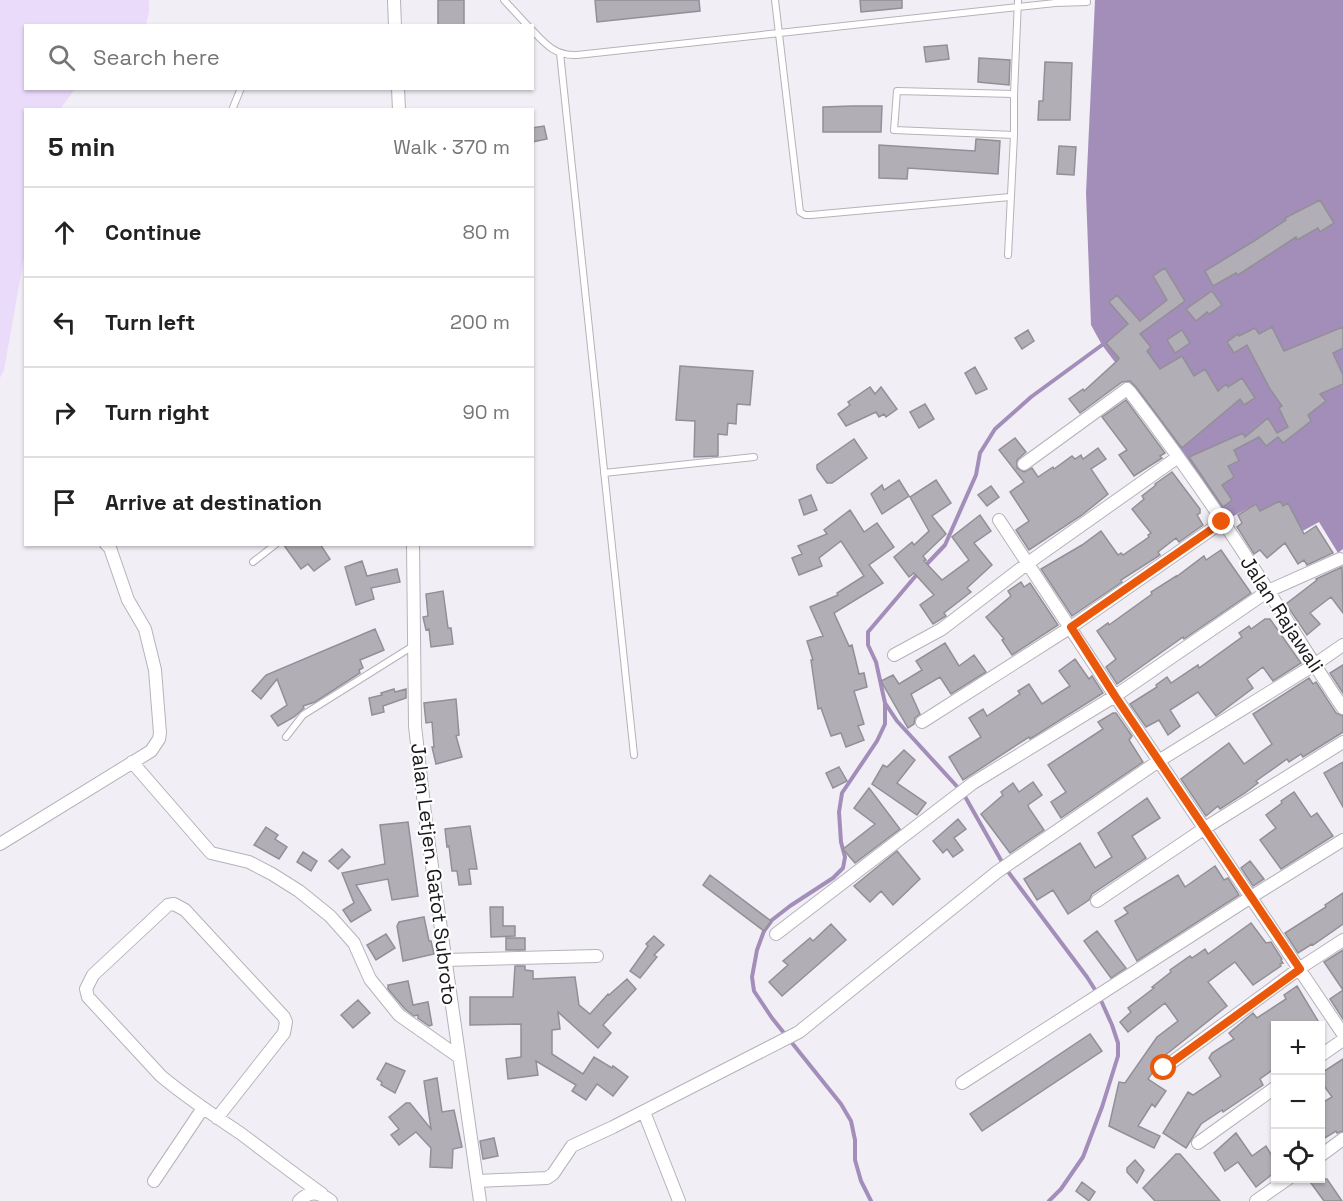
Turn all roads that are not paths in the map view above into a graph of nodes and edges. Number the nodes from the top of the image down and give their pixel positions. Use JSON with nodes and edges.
{"nodes":[{"id":1,"x":394,"y":0,"type":"edge"},
{"id":2,"x":504,"y":0,"type":"edge"},
{"id":3,"x":776,"y":0,"type":"edge"},
{"id":4,"x":1087,"y":2,"type":"dead end"},
{"id":5,"x":1018,"y":4,"type":"edge"},
{"id":6,"x":395,"y":24,"type":"edge"},
{"id":7,"x":526,"y":24,"type":"edge"},
{"id":8,"x":534,"y":32,"type":"edge"},
{"id":9,"x":779,"y":33,"type":"junction"},
{"id":10,"x":560,"y":53,"type":"junction"},
{"id":11,"x":240,"y":90,"type":"edge"},
{"id":12,"x":398,"y":90,"type":"edge"},
{"id":13,"x":1014,"y":94,"type":"junction"},
{"id":14,"x":232,"y":108,"type":"edge"},
{"id":15,"x":399,"y":108,"type":"edge"},
{"id":16,"x":1014,"y":135,"type":"junction"},
{"id":17,"x":1010,"y":197,"type":"junction"},
{"id":18,"x":1008,"y":255,"type":"dead end"},
{"id":19,"x":754,"y":457,"type":"dead end"},
{"id":20,"x":1178,"y":457,"type":"junction"},
{"id":21,"x":1024,"y":464,"type":"dead end"},
{"id":22,"x":604,"y":473,"type":"junction"},
{"id":23,"x":999,"y":520,"type":"dead end"},
{"id":24,"x":1222,"y":522,"type":"junction"},
{"id":25,"x":110,"y":546,"type":"edge"},
{"id":26,"x":273,"y":546,"type":"edge"},
{"id":27,"x":413,"y":546,"type":"edge"},
{"id":28,"x":1340,"y":559,"type":"dead end"},
{"id":29,"x":253,"y":562,"type":"dead end"},
{"id":30,"x":1028,"y":563,"type":"junction"},
{"id":31,"x":1268,"y":591,"type":"junction"},
{"id":32,"x":1071,"y":627,"type":"junction"},
{"id":33,"x":1343,"y":645,"type":"edge"},
{"id":34,"x":414,"y":646,"type":"junction"},
{"id":35,"x":894,"y":655,"type":"dead end"},
{"id":36,"x":1314,"y":665,"type":"junction"},
{"id":37,"x":1115,"y":696,"type":"junction"},
{"id":38,"x":1343,"y":708,"type":"edge"},
{"id":39,"x":922,"y":722,"type":"dead end"},
{"id":40,"x":286,"y":737,"type":"dead end"},
{"id":41,"x":1343,"y":742,"type":"edge"},
{"id":42,"x":634,"y":755,"type":"dead end"},
{"id":43,"x":1160,"y":760,"type":"junction"},
{"id":44,"x":132,"y":762,"type":"junction"},
{"id":45,"x":1205,"y":828,"type":"junction"},
{"id":46,"x":1343,"y":840,"type":"edge"},
{"id":47,"x":0,"y":844,"type":"edge"},
{"id":48,"x":1251,"y":897,"type":"junction"},
{"id":49,"x":1097,"y":901,"type":"dead end"},
{"id":50,"x":776,"y":934,"type":"dead end"},
{"id":51,"x":1343,"y":940,"type":"edge"},
{"id":52,"x":597,"y":956,"type":"dead end"},
{"id":53,"x":445,"y":960,"type":"junction"},
{"id":54,"x":1300,"y":969,"type":"junction"},
{"id":55,"x":1343,"y":1034,"type":"edge"},
{"id":56,"x":1343,"y":1040,"type":"edge"},
{"id":57,"x":1325,"y":1053,"type":"edge"},
{"id":58,"x":459,"y":1057,"type":"junction"},
{"id":59,"x":1164,"y":1068,"type":"dead end"},
{"id":60,"x":962,"y":1083,"type":"dead end"},
{"id":61,"x":1271,"y":1090,"type":"edge"},
{"id":62,"x":203,"y":1108,"type":"junction"},
{"id":63,"x":644,"y":1112,"type":"junction"},
{"id":64,"x":217,"y":1118,"type":"junction"},
{"id":65,"x":1343,"y":1139,"type":"edge"},
{"id":66,"x":1198,"y":1143,"type":"dead end"},
{"id":67,"x":1325,"y":1152,"type":"edge"},
{"id":68,"x":154,"y":1181,"type":"dead end"},
{"id":69,"x":478,"y":1181,"type":"junction"},
{"id":70,"x":1283,"y":1183,"type":"edge"},
{"id":71,"x":326,"y":1197,"type":"edge"},
{"id":72,"x":299,"y":1201,"type":"edge"},
{"id":73,"x":480,"y":1201,"type":"edge"},
{"id":74,"x":679,"y":1201,"type":"edge"},
{"id":75,"x":1256,"y":1201,"type":"edge"}],
"edges":[{"from":1,"to":6,"type":"street"},
{"from":2,"to":7,"type":"lane"},
{"from":3,"to":9,"type":"lane"},
{"from":4,"to":5,"type":"lane"},
{"from":5,"to":9,"type":"lane"},
{"from":5,"to":13,"type":"lane"},
{"from":8,"to":10,"type":"lane"},
{"from":9,"to":10,"type":"lane"},
{"from":9,"to":17,"type":"lane"},
{"from":10,"to":22,"type":"lane"},
{"from":11,"to":14,"type":"lane"},
{"from":12,"to":15,"type":"street"},
{"from":13,"to":16,"type":"lane"},
{"from":13,"to":16,"type":"lane"},
{"from":16,"to":17,"type":"lane"},
{"from":17,"to":18,"type":"lane"},
{"from":19,"to":22,"type":"lane"},
{"from":20,"to":21,"type":"street","name":"Jalan Rajawali"},
{"from":20,"to":24,"type":"street","name":"Jalan Rajawali"},
{"from":20,"to":30,"type":"street"},
{"from":22,"to":42,"type":"lane"},
{"from":23,"to":30,"type":"street"},
{"from":24,"to":31,"type":"street","name":"Jalan Rajawali"},
{"from":24,"to":32,"type":"street"},
{"from":25,"to":44,"type":"street"},
{"from":26,"to":29,"type":"lane"},
{"from":27,"to":34,"type":"street","name":"Jalan Letjen. Gatot Subroto"},
{"from":28,"to":31,"type":"street"},
{"from":30,"to":32,"type":"street"},
{"from":30,"to":35,"type":"street"},
{"from":31,"to":36,"type":"street","name":"Jalan Rajawali"},
{"from":31,"to":37,"type":"street"},
{"from":32,"to":37,"type":"street"},
{"from":32,"to":39,"type":"street"},
{"from":33,"to":36,"type":"street"},
{"from":34,"to":40,"type":"lane"},
{"from":34,"to":53,"type":"street","name":"Jalan Letjen. Gatot Subroto"},
{"from":36,"to":38,"type":"street","name":"Jalan Rajawali"},
{"from":36,"to":43,"type":"street"},
{"from":37,"to":43,"type":"street"},
{"from":37,"to":50,"type":"street"},
{"from":41,"to":45,"type":"street"},
{"from":43,"to":45,"type":"street"},
{"from":43,"to":63,"type":"street"},
{"from":44,"to":47,"type":"street"},
{"from":44,"to":58,"type":"street"},
{"from":45,"to":48,"type":"street"},
{"from":45,"to":49,"type":"street"},
{"from":46,"to":48,"type":"street"},
{"from":48,"to":54,"type":"street"},
{"from":48,"to":60,"type":"street"},
{"from":51,"to":54,"type":"street"},
{"from":52,"to":53,"type":"street"},
{"from":53,"to":58,"type":"street","name":"Jalan Letjen. Gatot Subroto"},
{"from":54,"to":55,"type":"street"},
{"from":54,"to":59,"type":"street"},
{"from":56,"to":57,"type":"street"},
{"from":58,"to":69,"type":"street","name":"Jalan Letjen. Gatot Subroto"},
{"from":61,"to":66,"type":"street"},
{"from":62,"to":64,"type":"street"},
{"from":62,"to":64,"type":"street"},
{"from":62,"to":68,"type":"street"},
{"from":63,"to":69,"type":"street"},
{"from":63,"to":74,"type":"street"},
{"from":64,"to":71,"type":"street"},
{"from":65,"to":67,"type":"street"},
{"from":69,"to":73,"type":"street","name":"Jalan Letjen. Gatot Subroto"},
{"from":70,"to":75,"type":"street"},
{"from":71,"to":72,"type":"street"}]}
